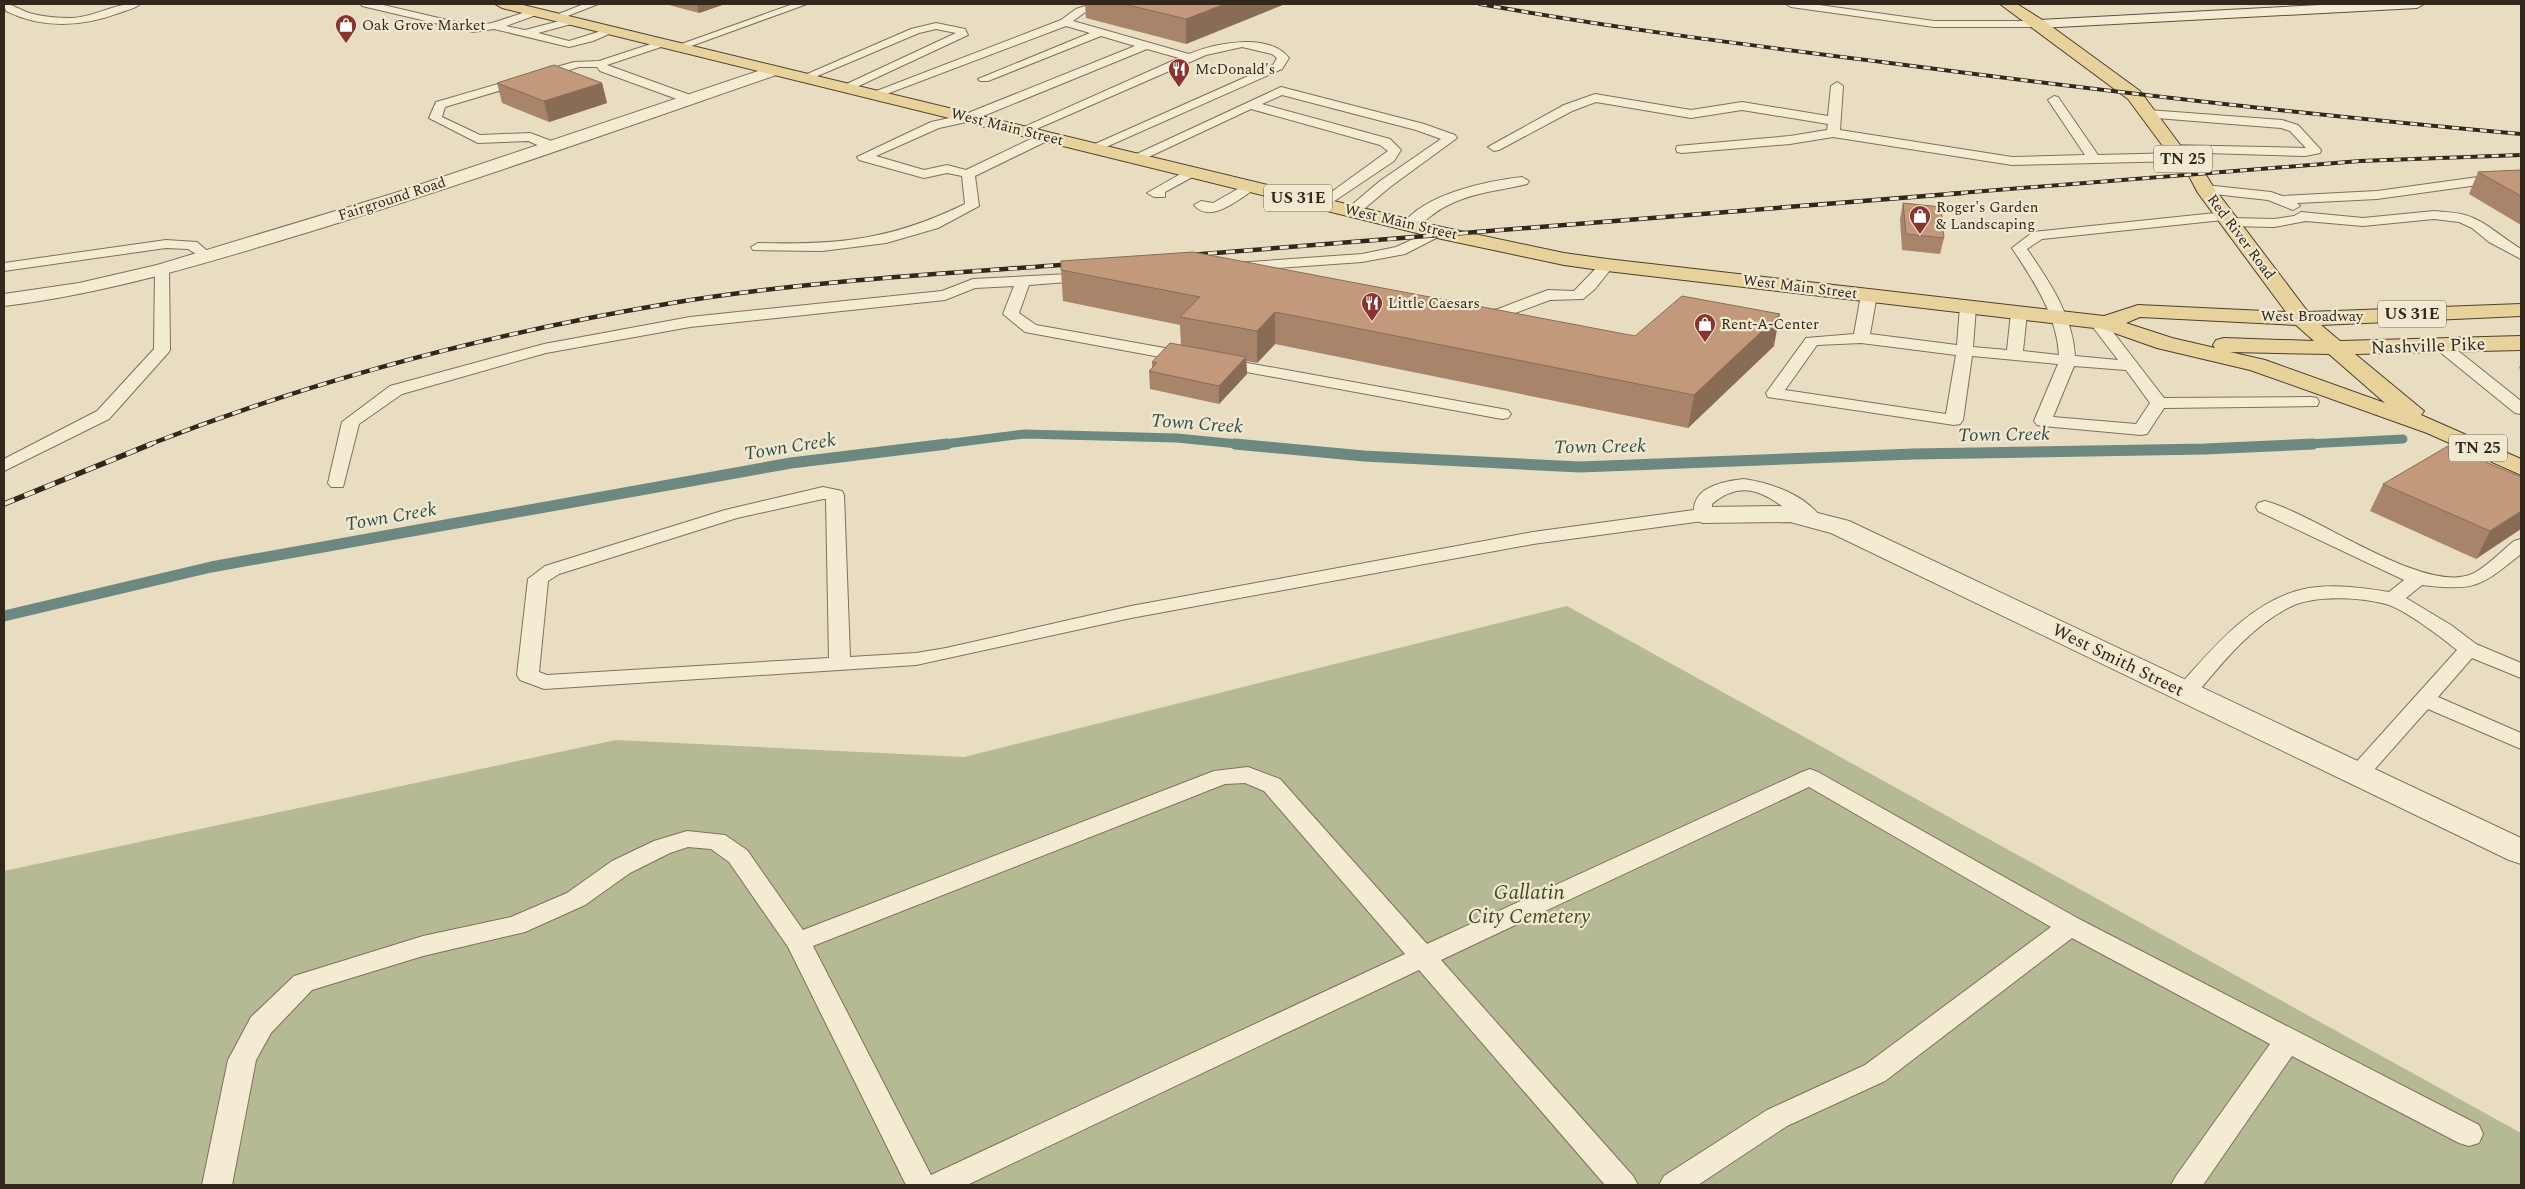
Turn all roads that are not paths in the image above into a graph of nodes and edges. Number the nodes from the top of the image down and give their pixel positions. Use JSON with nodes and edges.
{"nodes":[{"id":1,"x":4,"y":4,"type":"edge"},
{"id":2,"x":135,"y":4,"type":"edge"},
{"id":3,"x":366,"y":4,"type":"edge"},
{"id":4,"x":502,"y":4,"type":"edge"},
{"id":5,"x":593,"y":4,"type":"edge"},
{"id":6,"x":802,"y":4,"type":"edge"},
{"id":7,"x":1100,"y":4,"type":"edge"},
{"id":8,"x":1791,"y":4,"type":"edge"},
{"id":9,"x":2006,"y":4,"type":"edge"},
{"id":10,"x":2417,"y":4,"type":"edge"},
{"id":11,"x":535,"y":12,"type":"junction"},
{"id":12,"x":564,"y":19,"type":"junction"},
{"id":13,"x":1065,"y":22,"type":"junction"},
{"id":14,"x":2038,"y":24,"type":"junction"},
{"id":15,"x":494,"y":26,"type":"junction"},
{"id":16,"x":611,"y":30,"type":"junction"},
{"id":17,"x":1101,"y":32,"type":"junction"},
{"id":18,"x":526,"y":34,"type":"junction"},
{"id":19,"x":671,"y":45,"type":"junction"},
{"id":20,"x":1146,"y":45,"type":"junction"},
{"id":21,"x":1190,"y":58,"type":"junction"},
{"id":22,"x":600,"y":64,"type":"junction"},
{"id":23,"x":943,"y":68,"type":"junction"},
{"id":24,"x":773,"y":71,"type":"junction"},
{"id":25,"x":976,"y":77,"type":"junction"},
{"id":26,"x":804,"y":78,"type":"junction"},
{"id":27,"x":1837,"y":86,"type":"dead end"},
{"id":28,"x":844,"y":88,"type":"junction"},
{"id":29,"x":1028,"y":91,"type":"junction"},
{"id":30,"x":872,"y":95,"type":"junction"},
{"id":31,"x":689,"y":99,"type":"junction"},
{"id":32,"x":2054,"y":100,"type":"dead end"},
{"id":33,"x":1250,"y":105,"type":"junction"},
{"id":34,"x":2148,"y":114,"type":"junction"},
{"id":35,"x":2182,"y":116,"type":"junction"},
{"id":36,"x":967,"y":118,"type":"junction"},
{"id":37,"x":2223,"y":119,"type":"junction"},
{"id":38,"x":1833,"y":127,"type":"junction"},
{"id":39,"x":1021,"y":131,"type":"junction"},
{"id":40,"x":1045,"y":137,"type":"junction"},
{"id":41,"x":552,"y":146,"type":"junction"},
{"id":42,"x":1494,"y":147,"type":"dead end"},
{"id":43,"x":1092,"y":148,"type":"junction"},
{"id":44,"x":1682,"y":149,"type":"dead end"},
{"id":45,"x":2213,"y":149,"type":"junction"},
{"id":46,"x":2254,"y":150,"type":"junction"},
{"id":47,"x":2177,"y":152,"type":"junction"},
{"id":48,"x":1135,"y":158,"type":"junction"},
{"id":49,"x":2094,"y":159,"type":"junction"},
{"id":50,"x":1190,"y":172,"type":"junction"},
{"id":51,"x":968,"y":174,"type":"junction"},
{"id":52,"x":1522,"y":181,"type":"dead end"},
{"id":53,"x":2521,"y":183,"type":"edge"},
{"id":54,"x":1250,"y":186,"type":"junction"},
{"id":55,"x":2205,"y":189,"type":"junction"},
{"id":56,"x":2394,"y":192,"type":"junction"},
{"id":57,"x":1160,"y":194,"type":"dead end"},
{"id":58,"x":2282,"y":200,"type":"junction"},
{"id":59,"x":1324,"y":204,"type":"junction"},
{"id":60,"x":1201,"y":205,"type":"dead end"},
{"id":61,"x":1354,"y":211,"type":"junction"},
{"id":62,"x":2434,"y":215,"type":"junction"},
{"id":63,"x":2301,"y":216,"type":"junction"},
{"id":64,"x":2227,"y":219,"type":"junction"},
{"id":65,"x":1409,"y":225,"type":"junction"},
{"id":66,"x":1437,"y":232,"type":"junction"},
{"id":67,"x":758,"y":247,"type":"dead end"},
{"id":68,"x":2521,"y":255,"type":"edge"},
{"id":69,"x":206,"y":256,"type":"junction"},
{"id":70,"x":1607,"y":265,"type":"junction"},
{"id":71,"x":4,"y":267,"type":"edge"},
{"id":72,"x":1224,"y":268,"type":"edge"},
{"id":73,"x":162,"y":270,"type":"junction"},
{"id":74,"x":1108,"y":276,"type":"edge"},
{"id":75,"x":1023,"y":281,"type":"junction"},
{"id":76,"x":1869,"y":295,"type":"junction"},
{"id":77,"x":4,"y":300,"type":"edge"},
{"id":78,"x":1968,"y":307,"type":"junction"},
{"id":79,"x":2521,"y":310,"type":"edge"},
{"id":80,"x":2018,"y":314,"type":"junction"},
{"id":81,"x":1465,"y":316,"type":"edge"},
{"id":82,"x":2060,"y":319,"type":"junction"},
{"id":83,"x":2302,"y":319,"type":"junction"},
{"id":84,"x":2102,"y":323,"type":"junction"},
{"id":85,"x":1861,"y":338,"type":"junction"},
{"id":86,"x":2165,"y":343,"type":"junction"},
{"id":87,"x":2521,"y":343,"type":"edge"},
{"id":88,"x":2441,"y":345,"type":"junction"},
{"id":89,"x":2335,"y":348,"type":"junction"},
{"id":90,"x":1965,"y":351,"type":"junction"},
{"id":91,"x":2014,"y":356,"type":"junction"},
{"id":92,"x":2067,"y":361,"type":"junction"},
{"id":93,"x":2131,"y":366,"type":"junction"},
{"id":94,"x":2311,"y":402,"type":"dead end"},
{"id":95,"x":2159,"y":403,"type":"junction"},
{"id":96,"x":2521,"y":409,"type":"edge"},
{"id":97,"x":1502,"y":414,"type":"dead end"},
{"id":98,"x":2435,"y":428,"type":"junction"},
{"id":99,"x":4,"y":466,"type":"edge"},
{"id":100,"x":2521,"y":468,"type":"edge"},
{"id":101,"x":337,"y":483,"type":"dead end"},
{"id":102,"x":2265,"y":507,"type":"dead end"},
{"id":103,"x":1703,"y":515,"type":"joint"},
{"id":104,"x":2521,"y":545,"type":"edge"},
{"id":105,"x":2418,"y":579,"type":"junction"},
{"id":106,"x":2393,"y":599,"type":"junction"},
{"id":107,"x":2469,"y":649,"type":"junction"},
{"id":108,"x":840,"y":662,"type":"junction"},
{"id":109,"x":2521,"y":672,"type":"edge"},
{"id":110,"x":2186,"y":692,"type":"junction"},
{"id":111,"x":2424,"y":699,"type":"junction"},
{"id":112,"x":2521,"y":742,"type":"edge"},
{"id":113,"x":2358,"y":774,"type":"junction"},
{"id":114,"x":2521,"y":852,"type":"edge"},
{"id":115,"x":2070,"y":926,"type":"junction"},
{"id":116,"x":798,"y":942,"type":"junction"},
{"id":117,"x":1422,"y":957,"type":"junction"},
{"id":118,"x":2288,"y":1041,"type":"junction"},
{"id":119,"x":2469,"y":1134,"type":"dead end"},
{"id":120,"x":217,"y":1185,"type":"edge"},
{"id":121,"x":921,"y":1185,"type":"edge"},
{"id":122,"x":938,"y":1185,"type":"edge"},
{"id":123,"x":1623,"y":1185,"type":"edge"},
{"id":124,"x":1674,"y":1185,"type":"edge"},
{"id":125,"x":2186,"y":1185,"type":"edge"}],
"edges":[{"from":1,"to":2,"type":"lane"},
{"from":3,"to":15,"type":"lane"},
{"from":4,"to":11,"type":"main road","name":"West Main Street","number":"US 31E"},
{"from":5,"to":12,"type":"lane"},
{"from":6,"to":19,"type":"lane"},
{"from":7,"to":13,"type":"lane"},
{"from":8,"to":14,"type":"lane"},
{"from":9,"to":14,"type":"main road","name":"Red River Road","number":"TN 25"},
{"from":10,"to":14,"type":"street"},
{"from":11,"to":12,"type":"main road","name":"West Main Street","number":"US 31E"},
{"from":11,"to":15,"type":"lane"},
{"from":12,"to":16,"type":"main road","name":"West Main Street","number":"US 31E"},
{"from":12,"to":18,"type":"lane"},
{"from":13,"to":17,"type":"lane"},
{"from":13,"to":23,"type":"lane"},
{"from":14,"to":34,"type":"main road","name":"Red River Road","number":"TN 25"},
{"from":15,"to":18,"type":"lane"},
{"from":16,"to":18,"type":"lane"},
{"from":16,"to":19,"type":"main road","name":"West Main Street","number":"US 31E"},
{"from":17,"to":20,"type":"lane"},
{"from":17,"to":25,"type":"lane"},
{"from":19,"to":22,"type":"lane"},
{"from":19,"to":24,"type":"main road","name":"West Main Street","number":"US 31E"},
{"from":20,"to":21,"type":"lane"},
{"from":20,"to":29,"type":"lane"},
{"from":21,"to":39,"type":"lane"},
{"from":21,"to":43,"type":"lane"},
{"from":22,"to":31,"type":"lane"},
{"from":22,"to":41,"type":"lane"},
{"from":23,"to":25,"type":"lane"},
{"from":23,"to":30,"type":"lane"},
{"from":24,"to":26,"type":"main road","name":"West Main Street","number":"US 31E"},
{"from":24,"to":31,"type":"street","name":"Fairground Road"},
{"from":25,"to":29,"type":"lane"},
{"from":26,"to":28,"type":"main road","name":"West Main Street","number":"US 31E"},
{"from":26,"to":28,"type":"lane"},
{"from":27,"to":38,"type":"lane"},
{"from":28,"to":30,"type":"main road","name":"West Main Street","number":"US 31E"},
{"from":29,"to":36,"type":"lane"},
{"from":30,"to":36,"type":"main road","name":"West Main Street","number":"US 31E"},
{"from":31,"to":41,"type":"street","name":"Fairground Road"},
{"from":32,"to":49,"type":"lane"},
{"from":33,"to":48,"type":"lane"},
{"from":33,"to":59,"type":"lane"},
{"from":33,"to":61,"type":"lane"},
{"from":34,"to":35,"type":"lane"},
{"from":34,"to":47,"type":"main road","name":"Red River Road","number":"TN 25"},
{"from":35,"to":37,"type":"lane"},
{"from":35,"to":45,"type":"lane"},
{"from":36,"to":39,"type":"main road","name":"West Main Street","number":"US 31E"},
{"from":36,"to":51,"type":"lane"},
{"from":37,"to":46,"type":"lane"},
{"from":37,"to":46,"type":"lane"},
{"from":38,"to":42,"type":"lane"},
{"from":38,"to":44,"type":"lane"},
{"from":38,"to":49,"type":"lane"},
{"from":39,"to":40,"type":"main road","name":"West Main Street","number":"US 31E"},
{"from":40,"to":43,"type":"main road","name":"West Main Street","number":"US 31E"},
{"from":40,"to":51,"type":"lane"},
{"from":41,"to":69,"type":"street","name":"Fairground Road"},
{"from":43,"to":48,"type":"main road","name":"West Main Street","number":"US 31E"},
{"from":45,"to":46,"type":"lane"},
{"from":45,"to":47,"type":"lane"},
{"from":47,"to":49,"type":"lane"},
{"from":47,"to":55,"type":"main road","name":"Red River Road","number":"TN 25"},
{"from":48,"to":50,"type":"main road","name":"West Main Street","number":"US 31E"},
{"from":50,"to":54,"type":"main road","name":"West Main Street","number":"US 31E"},
{"from":50,"to":57,"type":"lane"},
{"from":51,"to":67,"type":"lane"},
{"from":52,"to":65,"type":"lane"},
{"from":53,"to":56,"type":"lane"},
{"from":54,"to":59,"type":"main road","name":"West Main Street","number":"US 31E"},
{"from":54,"to":60,"type":"lane"},
{"from":55,"to":58,"type":"lane"},
{"from":55,"to":64,"type":"main road","name":"Red River Road","number":"TN 25"},
{"from":56,"to":58,"type":"lane"},
{"from":56,"to":62,"type":"lane"},
{"from":58,"to":63,"type":"lane"},
{"from":59,"to":61,"type":"main road","name":"West Main Street","number":"US 31E"},
{"from":61,"to":65,"type":"main road","name":"West Main Street","number":"US 31E"},
{"from":62,"to":63,"type":"lane"},
{"from":62,"to":68,"type":"lane"},
{"from":63,"to":64,"type":"lane"},
{"from":64,"to":82,"type":"lane"},
{"from":64,"to":83,"type":"main road","name":"Red River Road","number":"TN 25"},
{"from":65,"to":66,"type":"main road","name":"West Main Street","number":"US 31E"},
{"from":66,"to":70,"type":"main road","name":"West Main Street","number":"US 31E"},
{"from":66,"to":72,"type":"lane"},
{"from":69,"to":71,"type":"lane"},
{"from":69,"to":73,"type":"street","name":"Fairground Road"},
{"from":70,"to":76,"type":"main road","name":"West Main Street","number":"US 31E"},
{"from":70,"to":81,"type":"lane"},
{"from":73,"to":77,"type":"street","name":"Fairground Road"},
{"from":73,"to":99,"type":"lane"},
{"from":74,"to":75,"type":"lane"},
{"from":75,"to":97,"type":"lane"},
{"from":75,"to":101,"type":"lane"},
{"from":76,"to":78,"type":"main road","name":"West Main Street","number":"US 31E"},
{"from":76,"to":85,"type":"lane"},
{"from":78,"to":80,"type":"main road","name":"West Main Street","number":"US 31E"},
{"from":78,"to":90,"type":"lane"},
{"from":79,"to":83,"type":"main road","name":"West Broadway","number":"US 31E"},
{"from":80,"to":82,"type":"main road","name":"West Main Street","number":"US 31E"},
{"from":80,"to":91,"type":"lane"},
{"from":82,"to":84,"type":"main road","name":"West Main Street","number":"US 31E"},
{"from":82,"to":92,"type":"lane"},
{"from":83,"to":84,"type":"main road","name":"West Broadway","number":"US 31E"},
{"from":83,"to":89,"type":"main road","name":"Red River Road","number":"TN 25"},
{"from":84,"to":86,"type":"main road","name":"West Main Street","number":"US 31E"},
{"from":84,"to":93,"type":"lane"},
{"from":85,"to":90,"type":"lane"},
{"from":85,"to":90,"type":"lane"},
{"from":86,"to":89,"type":"main road","name":"West Broadway","number":"US 31E"},
{"from":86,"to":98,"type":"main road"},
{"from":87,"to":88,"type":"main road","name":"Nashville Pike","number":"US 31E"},
{"from":88,"to":89,"type":"main road","name":"Nashville Pike","number":"US 31E"},
{"from":88,"to":96,"type":"lane"},
{"from":89,"to":98,"type":"main road","name":"Red River Road","number":"TN 25"},
{"from":90,"to":91,"type":"lane"},
{"from":91,"to":92,"type":"lane"},
{"from":92,"to":93,"type":"lane"},
{"from":92,"to":95,"type":"lane"},
{"from":93,"to":95,"type":"lane"},
{"from":94,"to":95,"type":"lane"},
{"from":98,"to":100,"type":"main road","number":"TN 25"},
{"from":102,"to":105,"type":"lane"},
{"from":103,"to":108,"type":"lane"},
{"from":103,"to":110,"type":"street","name":"West Smith Street"},
{"from":104,"to":105,"type":"lane"},
{"from":105,"to":106,"type":"lane"},
{"from":106,"to":107,"type":"lane"},
{"from":106,"to":110,"type":"lane"},
{"from":107,"to":109,"type":"lane"},
{"from":107,"to":111,"type":"lane"},
{"from":108,"to":108,"type":"lane"},
{"from":110,"to":113,"type":"street","name":"West Smith Street"},
{"from":111,"to":112,"type":"lane"},
{"from":111,"to":113,"type":"lane"},
{"from":113,"to":114,"type":"street","name":"West Smith Street"},
{"from":115,"to":117,"type":"lane"},
{"from":115,"to":118,"type":"lane"},
{"from":115,"to":124,"type":"lane"},
{"from":116,"to":117,"type":"lane"},
{"from":116,"to":120,"type":"lane"},
{"from":116,"to":121,"type":"lane"},
{"from":117,"to":122,"type":"lane"},
{"from":117,"to":123,"type":"lane"},
{"from":118,"to":119,"type":"lane"},
{"from":118,"to":125,"type":"lane"}]}
